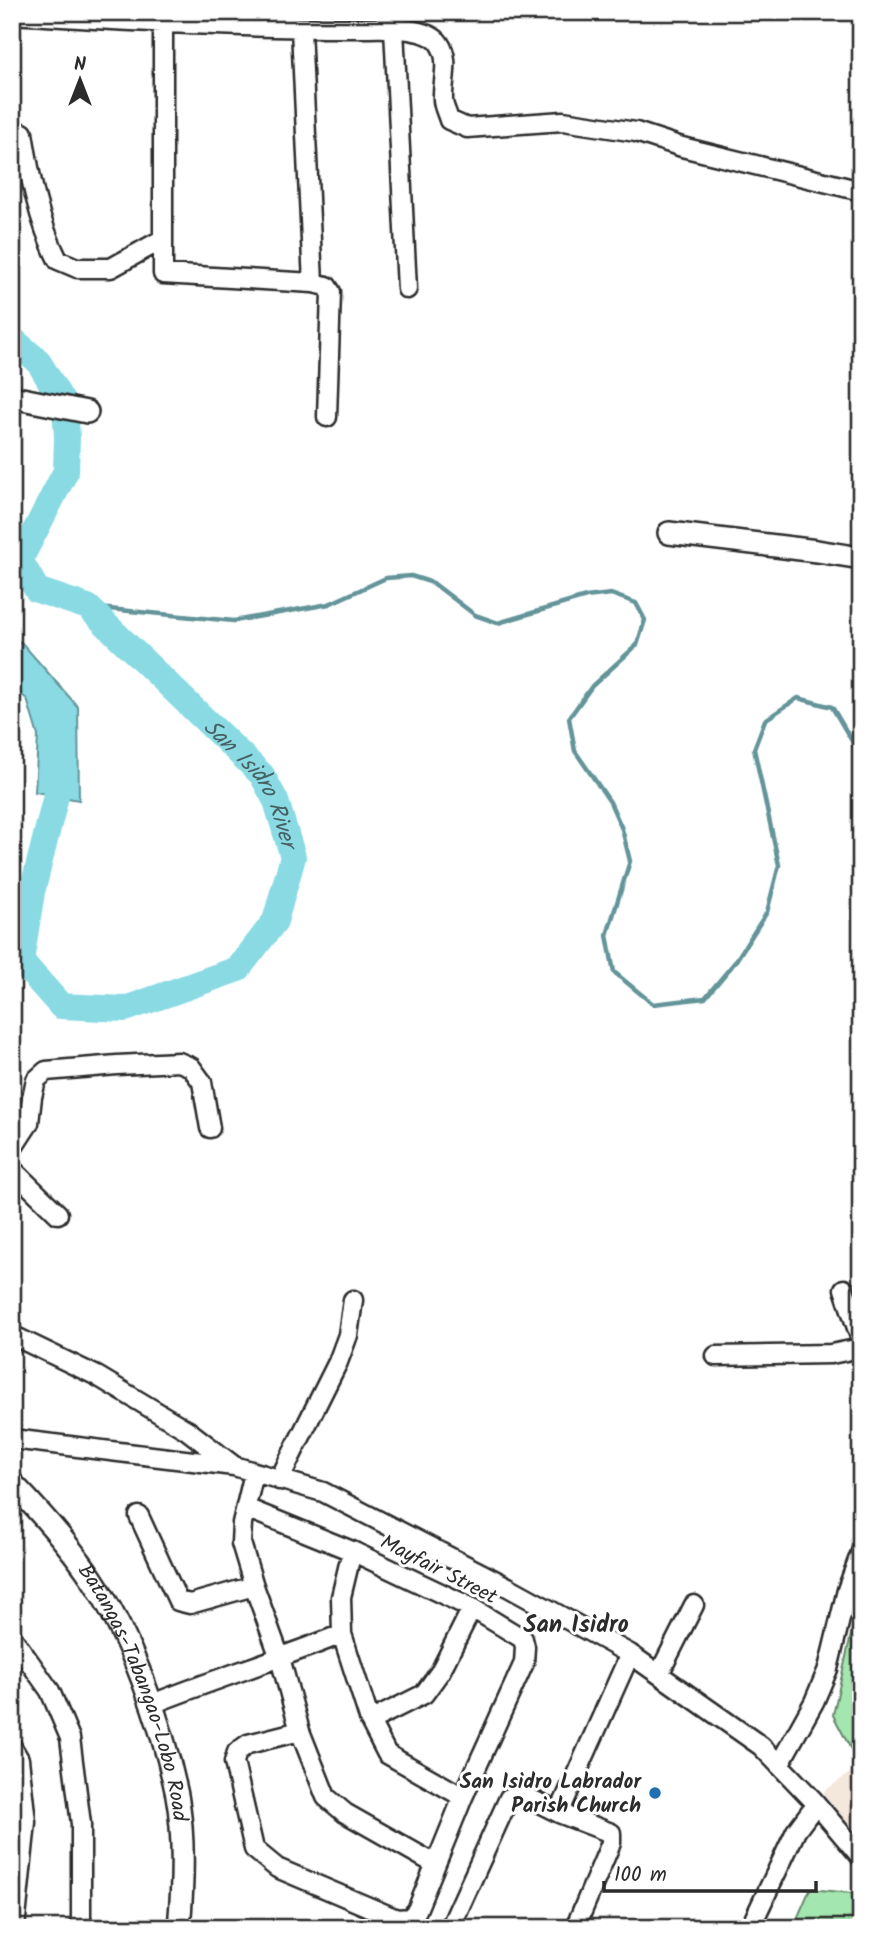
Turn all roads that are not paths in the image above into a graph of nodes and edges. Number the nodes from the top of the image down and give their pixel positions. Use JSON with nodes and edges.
{"nodes":[{"id":1,"x":12,"y":14,"type":"edge"},
{"id":2,"x":163,"y":23,"type":"junction"},
{"id":3,"x":301,"y":29,"type":"junction"},
{"id":4,"x":394,"y":29,"type":"junction"},
{"id":5,"x":23,"y":133,"type":"dead end"},
{"id":6,"x":861,"y":191,"type":"edge"},
{"id":7,"x":163,"y":239,"type":"junction"},
{"id":8,"x":313,"y":283,"type":"junction"},
{"id":9,"x":407,"y":289,"type":"dead end"},
{"id":10,"x":18,"y":398,"type":"edge"},
{"id":11,"x":87,"y":412,"type":"dead end"},
{"id":12,"x":327,"y":417,"type":"dead end"},
{"id":13,"x":669,"y":533,"type":"dead end"},
{"id":14,"x":861,"y":558,"type":"edge"},
{"id":15,"x":210,"y":1128,"type":"dead end"},
{"id":16,"x":12,"y":1150,"type":"edge"},
{"id":17,"x":12,"y":1169,"type":"edge"},
{"id":18,"x":58,"y":1214,"type":"dead end"},
{"id":19,"x":844,"y":1289,"type":"dead end"},
{"id":20,"x":353,"y":1300,"type":"dead end"},
{"id":21,"x":12,"y":1335,"type":"edge"},
{"id":22,"x":861,"y":1340,"type":"edge"},
{"id":23,"x":861,"y":1348,"type":"edge"},
{"id":24,"x":716,"y":1356,"type":"dead end"},
{"id":25,"x":12,"y":1439,"type":"edge"},
{"id":26,"x":234,"y":1466,"type":"junction"},
{"id":27,"x":254,"y":1473,"type":"junction"},
{"id":28,"x":279,"y":1480,"type":"junction"},
{"id":29,"x":12,"y":1483,"type":"edge"},
{"id":30,"x":246,"y":1508,"type":"junction"},
{"id":31,"x":139,"y":1516,"type":"dead end"},
{"id":32,"x":352,"y":1551,"type":"junction"},
{"id":33,"x":861,"y":1552,"type":"edge"},
{"id":34,"x":254,"y":1586,"type":"junction"},
{"id":35,"x":694,"y":1605,"type":"dead end"},
{"id":36,"x":472,"y":1608,"type":"junction"},
{"id":37,"x":342,"y":1634,"type":"junction"},
{"id":38,"x":12,"y":1637,"type":"edge"},
{"id":39,"x":630,"y":1654,"type":"junction"},
{"id":40,"x":280,"y":1658,"type":"junction"},
{"id":41,"x":659,"y":1674,"type":"junction"},
{"id":42,"x":152,"y":1704,"type":"junction"},
{"id":43,"x":370,"y":1721,"type":"junction"},
{"id":44,"x":300,"y":1731,"type":"junction"},
{"id":45,"x":12,"y":1747,"type":"edge"},
{"id":46,"x":779,"y":1765,"type":"junction"},
{"id":47,"x":463,"y":1797,"type":"junction"},
{"id":48,"x":816,"y":1804,"type":"junction"},
{"id":49,"x":559,"y":1812,"type":"junction"},
{"id":50,"x":861,"y":1857,"type":"edge"},
{"id":51,"x":435,"y":1864,"type":"junction"},
{"id":52,"x":15,"y":1928,"type":"edge"},
{"id":53,"x":80,"y":1928,"type":"edge"},
{"id":54,"x":179,"y":1928,"type":"edge"},
{"id":55,"x":450,"y":1928,"type":"edge"},
{"id":56,"x":575,"y":1928,"type":"edge"},
{"id":57,"x":750,"y":1928,"type":"edge"}],
"edges":[{"from":1,"to":2,"type":"street"},
{"from":2,"to":3,"type":"street"},
{"from":2,"to":7,"type":"street"},
{"from":3,"to":4,"type":"street"},
{"from":3,"to":8,"type":"street"},
{"from":4,"to":6,"type":"street"},
{"from":4,"to":9,"type":"street"},
{"from":5,"to":7,"type":"street"},
{"from":7,"to":8,"type":"street"},
{"from":8,"to":12,"type":"street"},
{"from":10,"to":11,"type":"main road"},
{"from":13,"to":14,"type":"main road"},
{"from":15,"to":16,"type":"street"},
{"from":17,"to":18,"type":"street"},
{"from":19,"to":22,"type":"street"},
{"from":20,"to":28,"type":"street"},
{"from":21,"to":26,"type":"street"},
{"from":23,"to":24,"type":"street"},
{"from":25,"to":26,"type":"street"},
{"from":26,"to":27,"type":"street"},
{"from":27,"to":28,"type":"street"},
{"from":27,"to":30,"type":"street"},
{"from":28,"to":39,"type":"street"},
{"from":29,"to":42,"type":"main road","name":"Batangas-Tabangao-Lobo Road"},
{"from":30,"to":32,"type":"street","name":"Mayfair Street"},
{"from":30,"to":34,"type":"street"},
{"from":31,"to":34,"type":"street"},
{"from":32,"to":36,"type":"street","name":"Mayfair Street"},
{"from":32,"to":37,"type":"street"},
{"from":33,"to":46,"type":"street"},
{"from":34,"to":40,"type":"street"},
{"from":35,"to":41,"type":"street"},
{"from":36,"to":43,"type":"street"},
{"from":36,"to":47,"type":"street","name":"Mayfair Street"},
{"from":37,"to":40,"type":"street"},
{"from":37,"to":43,"type":"street"},
{"from":38,"to":53,"type":"street"},
{"from":39,"to":41,"type":"street"},
{"from":39,"to":49,"type":"street"},
{"from":40,"to":42,"type":"street"},
{"from":40,"to":44,"type":"street"},
{"from":41,"to":46,"type":"street"},
{"from":42,"to":54,"type":"main road","name":"Batangas-Tabangao-Lobo Road"},
{"from":43,"to":47,"type":"street"},
{"from":44,"to":51,"type":"street"},
{"from":44,"to":51,"type":"street","name":"Mayfair Street"},
{"from":45,"to":52,"type":"street"},
{"from":46,"to":48,"type":"street"},
{"from":47,"to":51,"type":"street","name":"Mayfair Street"},
{"from":48,"to":50,"type":"street"},
{"from":48,"to":57,"type":"street"},
{"from":49,"to":55,"type":"street"},
{"from":49,"to":56,"type":"street"}]}
